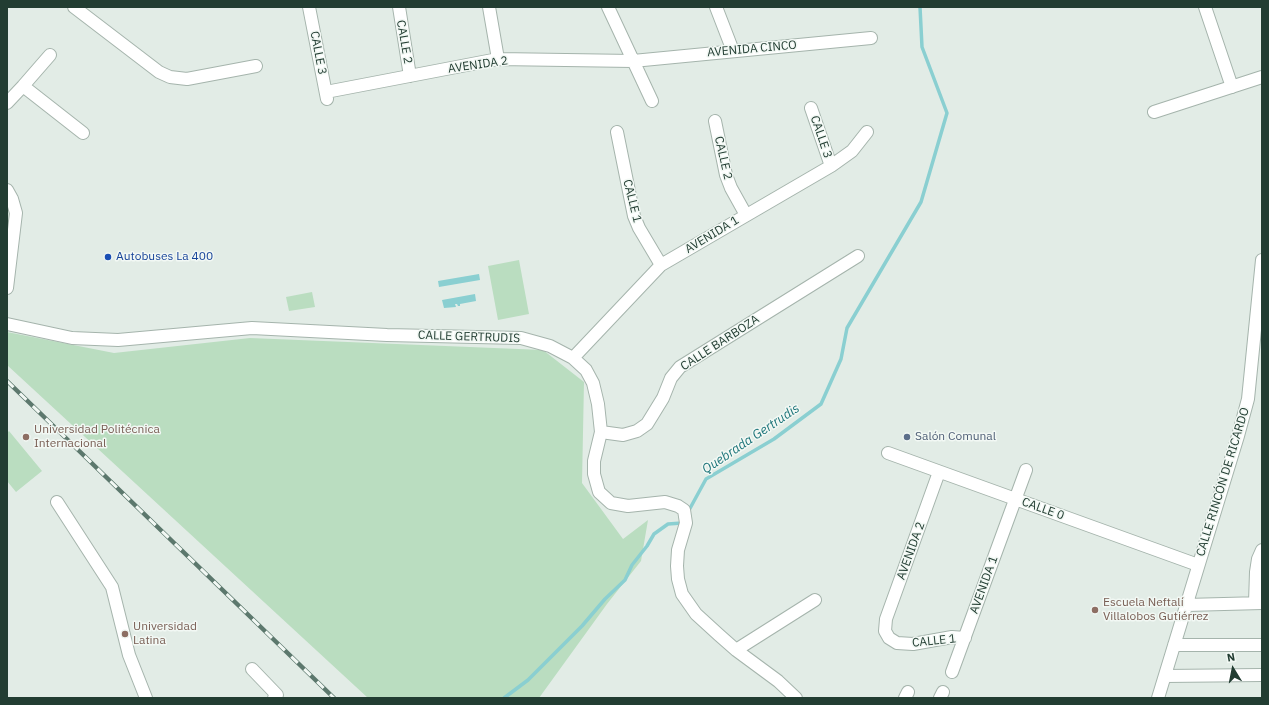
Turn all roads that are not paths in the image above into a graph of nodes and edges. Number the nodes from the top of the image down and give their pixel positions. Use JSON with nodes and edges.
{"nodes":[{"id":1,"x":74,"y":7,"type":"edge"},
{"id":2,"x":309,"y":7,"type":"edge"},
{"id":3,"x":398,"y":7,"type":"edge"},
{"id":4,"x":489,"y":7,"type":"edge"},
{"id":5,"x":608,"y":7,"type":"edge"},
{"id":6,"x":716,"y":7,"type":"edge"},
{"id":7,"x":1205,"y":7,"type":"edge"},
{"id":8,"x":871,"y":38,"type":"dead end"},
{"id":9,"x":733,"y":51,"type":"junction"},
{"id":10,"x":50,"y":55,"type":"dead end"},
{"id":11,"x":498,"y":59,"type":"junction"},
{"id":12,"x":633,"y":61,"type":"junction"},
{"id":13,"x":256,"y":66,"type":"dead end"},
{"id":14,"x":410,"y":76,"type":"junction"},
{"id":15,"x":1262,"y":77,"type":"edge"},
{"id":16,"x":23,"y":86,"type":"junction"},
{"id":17,"x":1232,"y":87,"type":"junction"},
{"id":18,"x":326,"y":96,"type":"joint"},
{"id":19,"x":652,"y":101,"type":"dead end"},
{"id":20,"x":7,"y":103,"type":"edge"},
{"id":21,"x":811,"y":108,"type":"dead end"},
{"id":22,"x":1154,"y":112,"type":"dead end"},
{"id":23,"x":715,"y":121,"type":"dead end"},
{"id":24,"x":617,"y":132,"type":"dead end"},
{"id":25,"x":867,"y":132,"type":"dead end"},
{"id":26,"x":83,"y":133,"type":"dead end"},
{"id":27,"x":831,"y":166,"type":"junction"},
{"id":28,"x":7,"y":190,"type":"edge"},
{"id":29,"x":746,"y":215,"type":"junction"},
{"id":30,"x":858,"y":256,"type":"dead end"},
{"id":31,"x":1262,"y":260,"type":"edge"},
{"id":32,"x":661,"y":266,"type":"junction"},
{"id":33,"x":1261,"y":273,"type":"edge"},
{"id":34,"x":7,"y":288,"type":"edge"},
{"id":35,"x":7,"y":324,"type":"edge"},
{"id":36,"x":573,"y":358,"type":"junction"},
{"id":37,"x":601,"y":432,"type":"junction"},
{"id":38,"x":888,"y":453,"type":"dead end"},
{"id":39,"x":1026,"y":470,"type":"dead end"},
{"id":40,"x":939,"y":472,"type":"junction"},
{"id":41,"x":1016,"y":499,"type":"junction"},
{"id":42,"x":57,"y":502,"type":"dead end"},
{"id":43,"x":1262,"y":550,"type":"edge"},
{"id":44,"x":1198,"y":565,"type":"junction"},
{"id":45,"x":815,"y":600,"type":"dead end"},
{"id":46,"x":1259,"y":603,"type":"edge"},
{"id":47,"x":1186,"y":605,"type":"junction"},
{"id":48,"x":885,"y":631,"type":"joint"},
{"id":49,"x":965,"y":638,"type":"junction"},
{"id":50,"x":1174,"y":645,"type":"junction"},
{"id":51,"x":1262,"y":645,"type":"edge"},
{"id":52,"x":736,"y":650,"type":"junction"},
{"id":53,"x":252,"y":668,"type":"dead end"},
{"id":54,"x":952,"y":672,"type":"dead end"},
{"id":55,"x":1262,"y":675,"type":"edge"},
{"id":56,"x":1165,"y":676,"type":"junction"},
{"id":57,"x":790,"y":696,"type":"edge"},
{"id":58,"x":146,"y":698,"type":"edge"},
{"id":59,"x":274,"y":698,"type":"edge"},
{"id":60,"x":1158,"y":698,"type":"edge"}],
"edges":[{"from":1,"to":13,"type":"street"},
{"from":2,"to":18,"type":"street","name":"CALLE 3"},
{"from":3,"to":14,"type":"street","name":"CALLE 2"},
{"from":4,"to":11,"type":"street"},
{"from":5,"to":12,"type":"street"},
{"from":6,"to":9,"type":"street"},
{"from":7,"to":17,"type":"street"},
{"from":8,"to":9,"type":"street","name":"AVENIDA CINCO"},
{"from":9,"to":12,"type":"street","name":"AVENIDA CINCO"},
{"from":10,"to":16,"type":"street"},
{"from":11,"to":12,"type":"street","name":"AVENIDA 2"},
{"from":11,"to":14,"type":"street","name":"AVENIDA 2"},
{"from":12,"to":19,"type":"street"},
{"from":14,"to":18,"type":"street","name":"AVENIDA 2"},
{"from":15,"to":17,"type":"street"},
{"from":16,"to":20,"type":"street"},
{"from":16,"to":26,"type":"street"},
{"from":17,"to":22,"type":"street"},
{"from":21,"to":27,"type":"street","name":"CALLE 3"},
{"from":23,"to":29,"type":"street","name":"CALLE 2"},
{"from":24,"to":32,"type":"street","name":"CALLE 1"},
{"from":25,"to":27,"type":"street","name":"AVENIDA 1"},
{"from":27,"to":29,"type":"street","name":"AVENIDA 1"},
{"from":28,"to":34,"type":"street"},
{"from":29,"to":32,"type":"street","name":"AVENIDA 1"},
{"from":30,"to":37,"type":"street","name":"CALLE BARBOZA"},
{"from":31,"to":33,"type":"street","name":"CALLE RINCÓN DE RICARDO"},
{"from":32,"to":36,"type":"street","name":"AVENIDA 1"},
{"from":33,"to":44,"type":"street","name":"CALLE RINCÓN DE RICARDO"},
{"from":35,"to":36,"type":"street","name":"CALLE GERTRUDIS"},
{"from":36,"to":37,"type":"street","name":"CALLE GERTRUDIS"},
{"from":37,"to":52,"type":"street","name":"CALLE GERTRUDIS"},
{"from":38,"to":40,"type":"street","name":"CALLE 0"},
{"from":39,"to":41,"type":"street","name":"AVENIDA 1"},
{"from":40,"to":41,"type":"street","name":"CALLE 0"},
{"from":40,"to":48,"type":"street","name":"AVENIDA 2"},
{"from":41,"to":44,"type":"street","name":"CALLE 0"},
{"from":41,"to":49,"type":"street","name":"AVENIDA 1"},
{"from":42,"to":58,"type":"street"},
{"from":43,"to":46,"type":"street"},
{"from":44,"to":47,"type":"street","name":"CALLE RINCÓN DE RICARDO"},
{"from":45,"to":52,"type":"street"},
{"from":46,"to":47,"type":"street"},
{"from":47,"to":50,"type":"street","name":"CALLE RINCÓN DE RICARDO"},
{"from":48,"to":49,"type":"street","name":"CALLE 1"},
{"from":49,"to":54,"type":"street","name":"AVENIDA 1"},
{"from":50,"to":51,"type":"street"},
{"from":50,"to":56,"type":"street","name":"CALLE RINCÓN DE RICARDO"},
{"from":52,"to":57,"type":"street","name":"CALLE GERTRUDIS"},
{"from":53,"to":59,"type":"street"},
{"from":55,"to":56,"type":"street"},
{"from":56,"to":60,"type":"street","name":"CALLE RINCÓN DE RICARDO"}]}
